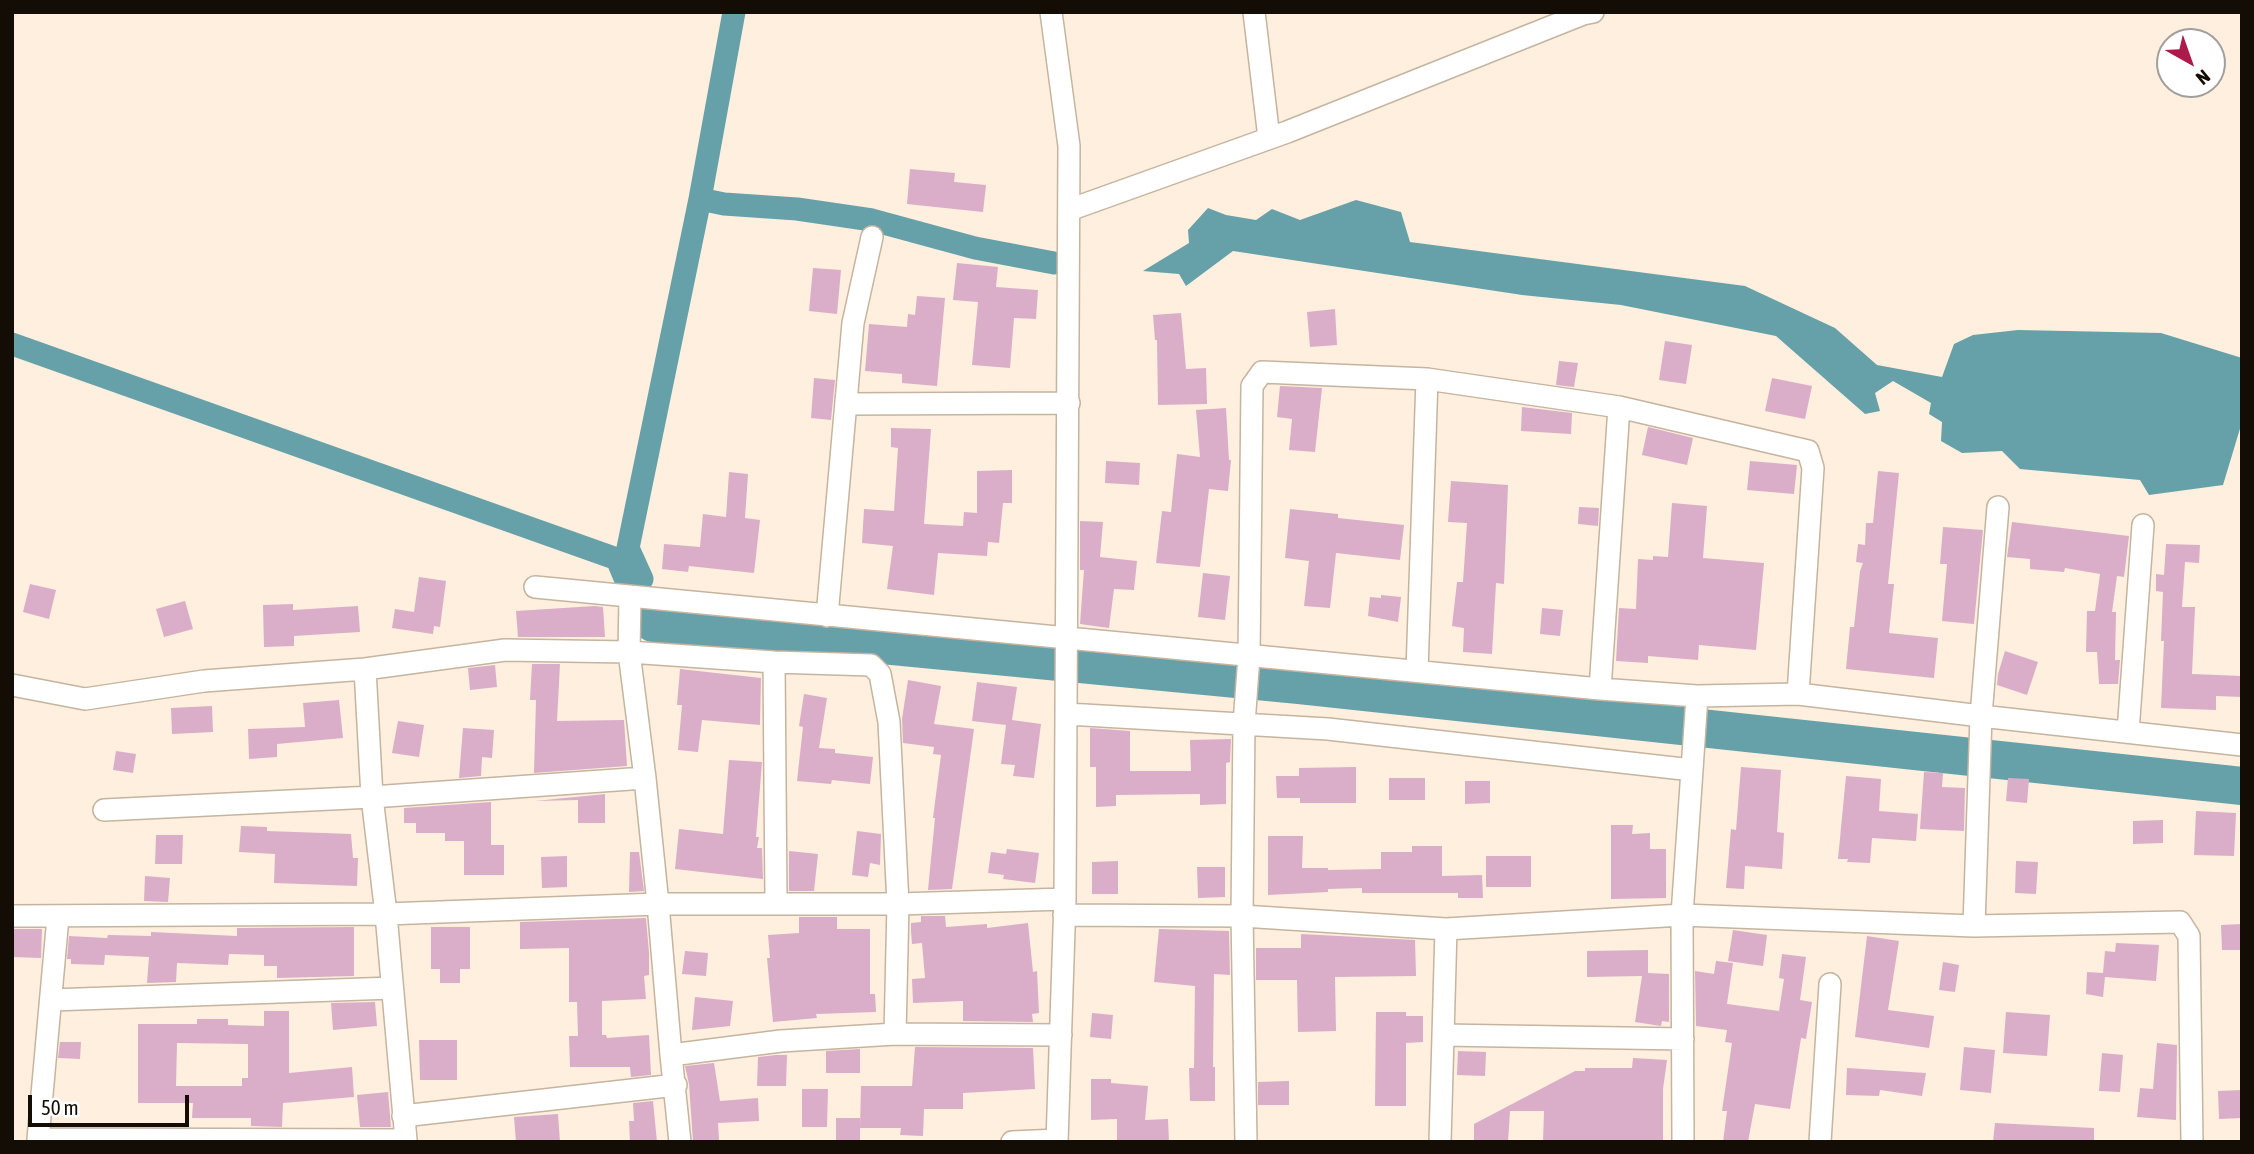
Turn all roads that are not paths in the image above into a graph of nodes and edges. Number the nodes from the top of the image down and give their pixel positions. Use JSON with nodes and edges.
{"nodes":[{"id":1,"x":1051,"y":12,"type":"edge"},
{"id":2,"x":1254,"y":12,"type":"edge"},
{"id":3,"x":1593,"y":12,"type":"edge"},
{"id":4,"x":1269,"y":138,"type":"junction"},
{"id":5,"x":1069,"y":210,"type":"junction"},
{"id":6,"x":872,"y":237,"type":"dead end"},
{"id":7,"x":1427,"y":379,"type":"junction"},
{"id":8,"x":1069,"y":403,"type":"junction"},
{"id":9,"x":846,"y":404,"type":"junction"},
{"id":10,"x":1619,"y":407,"type":"junction"},
{"id":11,"x":1998,"y":507,"type":"dead end"},
{"id":12,"x":2143,"y":525,"type":"dead end"},
{"id":13,"x":535,"y":587,"type":"dead end"},
{"id":14,"x":630,"y":597,"type":"junction"},
{"id":15,"x":827,"y":616,"type":"junction"},
{"id":16,"x":1068,"y":640,"type":"junction"},
{"id":17,"x":629,"y":652,"type":"junction"},
{"id":18,"x":1249,"y":656,"type":"junction"},
{"id":19,"x":774,"y":662,"type":"junction"},
{"id":20,"x":365,"y":669,"type":"junction"},
{"id":21,"x":1417,"y":671,"type":"junction"},
{"id":22,"x":12,"y":685,"type":"edge"},
{"id":23,"x":1600,"y":689,"type":"junction"},
{"id":24,"x":1798,"y":694,"type":"junction"},
{"id":25,"x":1697,"y":695,"type":"junction"},
{"id":26,"x":1067,"y":714,"type":"junction"},
{"id":27,"x":1981,"y":716,"type":"junction"},
{"id":28,"x":1244,"y":724,"type":"junction"},
{"id":29,"x":2128,"y":732,"type":"junction"},
{"id":30,"x":2242,"y":745,"type":"edge"},
{"id":31,"x":1692,"y":769,"type":"junction"},
{"id":32,"x":645,"y":778,"type":"junction"},
{"id":33,"x":372,"y":797,"type":"junction"},
{"id":34,"x":104,"y":810,"type":"dead end"},
{"id":35,"x":658,"y":904,"type":"junction"},
{"id":36,"x":773,"y":904,"type":"junction"},
{"id":37,"x":898,"y":904,"type":"junction"},
{"id":38,"x":1065,"y":907,"type":"junction"},
{"id":39,"x":386,"y":914,"type":"junction"},
{"id":40,"x":1682,"y":915,"type":"junction"},
{"id":41,"x":12,"y":916,"type":"edge"},
{"id":42,"x":1242,"y":916,"type":"junction"},
{"id":43,"x":58,"y":917,"type":"junction"},
{"id":44,"x":1974,"y":926,"type":"junction"},
{"id":45,"x":1446,"y":929,"type":"junction"},
{"id":46,"x":1830,"y":984,"type":"dead end"},
{"id":47,"x":392,"y":988,"type":"junction"},
{"id":48,"x":51,"y":1000,"type":"junction"},
{"id":49,"x":895,"y":1034,"type":"junction"},
{"id":50,"x":1061,"y":1035,"type":"junction"},
{"id":51,"x":1443,"y":1035,"type":"junction"},
{"id":52,"x":1683,"y":1039,"type":"junction"},
{"id":53,"x":671,"y":1055,"type":"junction"},
{"id":54,"x":676,"y":1085,"type":"junction"},
{"id":55,"x":403,"y":1116,"type":"junction"},
{"id":56,"x":38,"y":1140,"type":"edge"},
{"id":57,"x":406,"y":1141,"type":"edge"},
{"id":58,"x":1057,"y":1141,"type":"edge"},
{"id":59,"x":680,"y":1142,"type":"edge"},
{"id":60,"x":1012,"y":1142,"type":"edge"},
{"id":61,"x":1246,"y":1142,"type":"edge"},
{"id":62,"x":1440,"y":1142,"type":"edge"},
{"id":63,"x":1683,"y":1142,"type":"edge"},
{"id":64,"x":1820,"y":1142,"type":"edge"},
{"id":65,"x":2192,"y":1142,"type":"edge"}],
"edges":[{"from":1,"to":5,"type":"street"},
{"from":2,"to":4,"type":"street"},
{"from":3,"to":4,"type":"street"},
{"from":4,"to":5,"type":"street"},
{"from":5,"to":8,"type":"street"},
{"from":6,"to":9,"type":"street"},
{"from":7,"to":10,"type":"street"},
{"from":7,"to":18,"type":"street"},
{"from":7,"to":21,"type":"street"},
{"from":8,"to":9,"type":"street"},
{"from":8,"to":16,"type":"street"},
{"from":9,"to":15,"type":"street"},
{"from":10,"to":23,"type":"street"},
{"from":10,"to":24,"type":"street"},
{"from":11,"to":27,"type":"street"},
{"from":12,"to":29,"type":"street"},
{"from":13,"to":14,"type":"street"},
{"from":14,"to":15,"type":"street"},
{"from":14,"to":17,"type":"street"},
{"from":15,"to":16,"type":"street"},
{"from":16,"to":18,"type":"street"},
{"from":16,"to":26,"type":"street"},
{"from":17,"to":19,"type":"street"},
{"from":17,"to":20,"type":"street"},
{"from":17,"to":32,"type":"street"},
{"from":18,"to":21,"type":"street"},
{"from":18,"to":28,"type":"street"},
{"from":19,"to":36,"type":"street"},
{"from":19,"to":37,"type":"street"},
{"from":20,"to":22,"type":"street"},
{"from":20,"to":33,"type":"street"},
{"from":21,"to":23,"type":"street"},
{"from":23,"to":25,"type":"street"},
{"from":24,"to":25,"type":"street"},
{"from":24,"to":27,"type":"street"},
{"from":25,"to":31,"type":"street"},
{"from":26,"to":28,"type":"street"},
{"from":26,"to":38,"type":"street"},
{"from":27,"to":29,"type":"street"},
{"from":27,"to":44,"type":"street"},
{"from":28,"to":31,"type":"street"},
{"from":28,"to":42,"type":"street"},
{"from":29,"to":30,"type":"street"},
{"from":31,"to":40,"type":"street"},
{"from":32,"to":33,"type":"street"},
{"from":32,"to":35,"type":"street"},
{"from":33,"to":34,"type":"street"},
{"from":33,"to":39,"type":"street"},
{"from":35,"to":36,"type":"street"},
{"from":35,"to":39,"type":"street"},
{"from":35,"to":53,"type":"street"},
{"from":36,"to":37,"type":"street"},
{"from":37,"to":38,"type":"street"},
{"from":37,"to":49,"type":"street"},
{"from":38,"to":42,"type":"street"},
{"from":38,"to":50,"type":"street"},
{"from":39,"to":43,"type":"street"},
{"from":39,"to":47,"type":"street"},
{"from":40,"to":44,"type":"street"},
{"from":40,"to":45,"type":"street"},
{"from":40,"to":52,"type":"street"},
{"from":41,"to":43,"type":"street"},
{"from":42,"to":45,"type":"street"},
{"from":42,"to":61,"type":"street"},
{"from":43,"to":48,"type":"street"},
{"from":44,"to":65,"type":"street"},
{"from":45,"to":51,"type":"street"},
{"from":46,"to":64,"type":"street"},
{"from":47,"to":48,"type":"street"},
{"from":47,"to":55,"type":"street"},
{"from":48,"to":56,"type":"street"},
{"from":49,"to":50,"type":"street"},
{"from":49,"to":53,"type":"street"},
{"from":50,"to":58,"type":"street"},
{"from":51,"to":52,"type":"street"},
{"from":51,"to":62,"type":"street"},
{"from":52,"to":63,"type":"street"},
{"from":53,"to":54,"type":"street"},
{"from":54,"to":55,"type":"street"},
{"from":54,"to":59,"type":"street"},
{"from":55,"to":57,"type":"street"},
{"from":56,"to":57,"type":"street"},
{"from":58,"to":60,"type":"street"}]}
